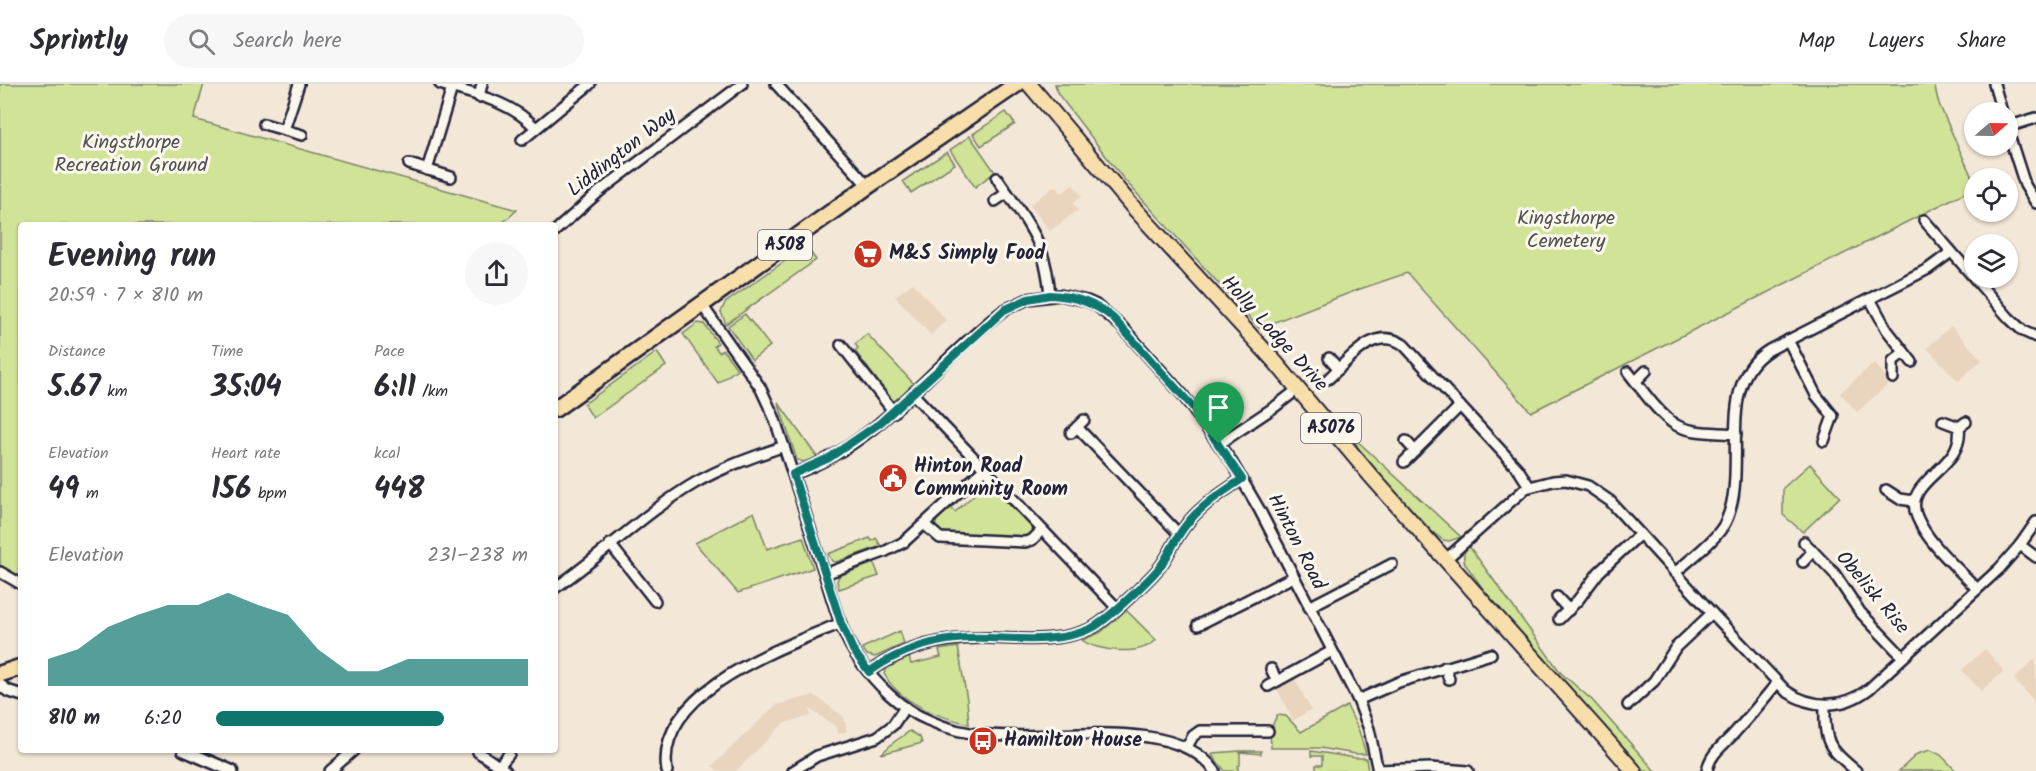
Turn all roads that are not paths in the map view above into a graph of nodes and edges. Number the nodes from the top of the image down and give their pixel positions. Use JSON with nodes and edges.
{"nodes":[{"id":1,"x":299,"y":84,"type":"edge"},
{"id":2,"x":440,"y":84,"type":"edge"},
{"id":3,"x":482,"y":84,"type":"edge"},
{"id":4,"x":590,"y":84,"type":"edge"},
{"id":5,"x":742,"y":84,"type":"edge"},
{"id":6,"x":776,"y":84,"type":"edge"},
{"id":7,"x":1017,"y":84,"type":"edge"},
{"id":8,"x":1029,"y":84,"type":"edge"},
{"id":9,"x":1994,"y":84,"type":"edge"},
{"id":10,"x":452,"y":88,"type":"junction"},
{"id":11,"x":479,"y":96,"type":"junction"},
{"id":12,"x":1999,"y":102,"type":"edge"},
{"id":13,"x":2036,"y":118,"type":"edge"},
{"id":14,"x":264,"y":124,"type":"dead end"},
{"id":15,"x":2018,"y":124,"type":"edge"},
{"id":16,"x":536,"y":128,"type":"junction"},
{"id":17,"x":284,"y":130,"type":"junction"},
{"id":18,"x":302,"y":135,"type":"dead end"},
{"id":19,"x":522,"y":140,"type":"dead end"},
{"id":20,"x":2016,"y":156,"type":"edge"},
{"id":21,"x":410,"y":164,"type":"dead end"},
{"id":22,"x":427,"y":170,"type":"junction"},
{"id":23,"x":451,"y":177,"type":"dead end"},
{"id":24,"x":997,"y":178,"type":"dead end"},
{"id":25,"x":868,"y":186,"type":"junction"},
{"id":26,"x":1007,"y":193,"type":"junction"},
{"id":27,"x":995,"y":201,"type":"dead end"},
{"id":28,"x":2036,"y":203,"type":"edge"},
{"id":29,"x":1924,"y":220,"type":"dead end"},
{"id":30,"x":558,"y":228,"type":"edge"},
{"id":31,"x":1951,"y":252,"type":"junction"},
{"id":32,"x":1050,"y":295,"type":"junction"},
{"id":33,"x":1870,"y":299,"type":"junction"},
{"id":34,"x":702,"y":305,"type":"junction"},
{"id":35,"x":2036,"y":337,"type":"edge"},
{"id":36,"x":1788,"y":340,"type":"junction"},
{"id":37,"x":841,"y":345,"type":"dead end"},
{"id":38,"x":1904,"y":352,"type":"junction"},
{"id":39,"x":1329,"y":358,"type":"dead end"},
{"id":40,"x":1912,"y":362,"type":"dead end"},
{"id":41,"x":1339,"y":369,"type":"junction"},
{"id":42,"x":1646,"y":371,"type":"dead end"},
{"id":43,"x":1628,"y":372,"type":"dead end"},
{"id":44,"x":1893,"y":378,"type":"dead end"},
{"id":45,"x":1328,"y":379,"type":"dead end"},
{"id":46,"x":1636,"y":381,"type":"junction"},
{"id":47,"x":1298,"y":389,"type":"junction"},
{"id":48,"x":914,"y":394,"type":"junction"},
{"id":49,"x":1460,"y":406,"type":"junction"},
{"id":50,"x":558,"y":407,"type":"edge"},
{"id":51,"x":894,"y":412,"type":"junction"},
{"id":52,"x":1943,"y":421,"type":"dead end"},
{"id":53,"x":1077,"y":427,"type":"dead end"},
{"id":54,"x":1736,"y":434,"type":"junction"},
{"id":55,"x":1406,"y":441,"type":"dead end"},
{"id":56,"x":1824,"y":441,"type":"dead end"},
{"id":57,"x":1219,"y":444,"type":"junction"},
{"id":58,"x":783,"y":446,"type":"junction"},
{"id":59,"x":1415,"y":451,"type":"junction"},
{"id":60,"x":1404,"y":462,"type":"dead end"},
{"id":61,"x":984,"y":469,"type":"junction"},
{"id":62,"x":793,"y":474,"type":"junction"},
{"id":63,"x":1242,"y":479,"type":"junction"},
{"id":64,"x":1529,"y":486,"type":"junction"},
{"id":65,"x":1886,"y":490,"type":"dead end"},
{"id":66,"x":1914,"y":501,"type":"junction"},
{"id":67,"x":2036,"y":522,"type":"edge"},
{"id":68,"x":925,"y":525,"type":"junction"},
{"id":69,"x":1042,"y":530,"type":"junction"},
{"id":70,"x":1179,"y":534,"type":"junction"},
{"id":71,"x":1640,"y":534,"type":"junction"},
{"id":72,"x":1804,"y":542,"type":"dead end"},
{"id":73,"x":610,"y":544,"type":"junction"},
{"id":74,"x":2020,"y":544,"type":"junction"},
{"id":75,"x":1813,"y":551,"type":"junction"},
{"id":76,"x":2036,"y":557,"type":"edge"},
{"id":77,"x":1445,"y":560,"type":"junction"},
{"id":78,"x":1803,"y":562,"type":"dead end"},
{"id":79,"x":1392,"y":564,"type":"dead end"},
{"id":80,"x":0,"y":572,"type":"edge"},
{"id":81,"x":1675,"y":573,"type":"junction"},
{"id":82,"x":825,"y":574,"type":"junction"},
{"id":83,"x":1293,"y":577,"type":"junction"},
{"id":84,"x":18,"y":582,"type":"edge"},
{"id":85,"x":558,"y":586,"type":"edge"},
{"id":86,"x":1977,"y":589,"type":"junction"},
{"id":87,"x":1557,"y":597,"type":"dead end"},
{"id":88,"x":655,"y":602,"type":"dead end"},
{"id":89,"x":1309,"y":607,"type":"junction"},
{"id":90,"x":1117,"y":608,"type":"junction"},
{"id":91,"x":1569,"y":610,"type":"junction"},
{"id":92,"x":1712,"y":613,"type":"junction"},
{"id":93,"x":1559,"y":619,"type":"dead end"},
{"id":94,"x":841,"y":623,"type":"junction"},
{"id":95,"x":1198,"y":625,"type":"dead end"},
{"id":96,"x":1332,"y":651,"type":"junction"},
{"id":97,"x":1491,"y":654,"type":"dead end"},
{"id":98,"x":1904,"y":657,"type":"junction"},
{"id":99,"x":1445,"y":667,"type":"junction"},
{"id":100,"x":18,"y":668,"type":"edge"},
{"id":101,"x":1271,"y":669,"type":"dead end"},
{"id":102,"x":869,"y":672,"type":"junction"},
{"id":103,"x":0,"y":674,"type":"edge"},
{"id":104,"x":1449,"y":679,"type":"dead end"},
{"id":105,"x":1777,"y":683,"type":"junction"},
{"id":106,"x":0,"y":685,"type":"edge"},
{"id":107,"x":1627,"y":692,"type":"dead end"},
{"id":108,"x":18,"y":694,"type":"edge"},
{"id":109,"x":1358,"y":700,"type":"junction"},
{"id":110,"x":1825,"y":705,"type":"junction"},
{"id":111,"x":905,"y":707,"type":"junction"},
{"id":112,"x":1268,"y":732,"type":"dead end"},
{"id":113,"x":1187,"y":747,"type":"junction"},
{"id":114,"x":190,"y":753,"type":"edge"},
{"id":115,"x":351,"y":753,"type":"edge"},
{"id":116,"x":479,"y":753,"type":"edge"},
{"id":117,"x":509,"y":754,"type":"dead end"},
{"id":118,"x":503,"y":769,"type":"edge"},
{"id":119,"x":1378,"y":770,"type":"edge"},
{"id":120,"x":232,"y":771,"type":"edge"},
{"id":121,"x":330,"y":771,"type":"edge"},
{"id":122,"x":667,"y":771,"type":"edge"},
{"id":123,"x":793,"y":771,"type":"edge"},
{"id":124,"x":1215,"y":771,"type":"edge"},
{"id":125,"x":1468,"y":771,"type":"edge"},
{"id":126,"x":1634,"y":771,"type":"edge"},
{"id":127,"x":1707,"y":771,"type":"edge"},
{"id":128,"x":1856,"y":771,"type":"edge"}],
"edges":[{"from":1,"to":17,"type":"street"},
{"from":2,"to":10,"type":"street"},
{"from":3,"to":11,"type":"street"},
{"from":4,"to":16,"type":"street"},
{"from":5,"to":30,"type":"street","name":"Liddington Way"},
{"from":6,"to":25,"type":"street"},
{"from":7,"to":25,"type":"highway","number":"A508"},
{"from":8,"to":47,"type":"main road","name":"Holly Lodge Drive","number":"A5076"},
{"from":9,"to":12,"type":"street"},
{"from":10,"to":11,"type":"street"},
{"from":10,"to":22,"type":"street"},
{"from":11,"to":16,"type":"street"},
{"from":13,"to":15,"type":"street"},
{"from":14,"to":17,"type":"street"},
{"from":16,"to":19,"type":"street"},
{"from":17,"to":18,"type":"street"},
{"from":20,"to":28,"type":"street"},
{"from":21,"to":22,"type":"street"},
{"from":22,"to":23,"type":"street"},
{"from":24,"to":26,"type":"street"},
{"from":25,"to":34,"type":"highway","number":"A508"},
{"from":26,"to":27,"type":"street"},
{"from":26,"to":32,"type":"street"},
{"from":29,"to":31,"type":"street"},
{"from":31,"to":33,"type":"street"},
{"from":31,"to":35,"type":"street"},
{"from":32,"to":48,"type":"street","name":"Hinton Road"},
{"from":32,"to":57,"type":"street","name":"Hinton Road"},
{"from":33,"to":36,"type":"street"},
{"from":33,"to":38,"type":"street"},
{"from":34,"to":50,"type":"highway","number":"A508"},
{"from":34,"to":58,"type":"street"},
{"from":36,"to":54,"type":"street"},
{"from":36,"to":56,"type":"street"},
{"from":37,"to":51,"type":"street"},
{"from":38,"to":40,"type":"street"},
{"from":38,"to":44,"type":"street"},
{"from":39,"to":41,"type":"street"},
{"from":41,"to":45,"type":"street"},
{"from":41,"to":49,"type":"street"},
{"from":42,"to":46,"type":"street"},
{"from":43,"to":46,"type":"street"},
{"from":46,"to":54,"type":"street"},
{"from":47,"to":57,"type":"street"},
{"from":47,"to":77,"type":"main road","name":"Holly Lodge Drive","number":"A5076"},
{"from":48,"to":51,"type":"street","name":"Hinton Road"},
{"from":48,"to":61,"type":"street"},
{"from":49,"to":59,"type":"street"},
{"from":49,"to":64,"type":"street"},
{"from":51,"to":62,"type":"street","name":"Hinton Road"},
{"from":52,"to":66,"type":"street"},
{"from":53,"to":70,"type":"street"},
{"from":54,"to":81,"type":"street"},
{"from":55,"to":59,"type":"street"},
{"from":57,"to":63,"type":"street","name":"Hinton Road"},
{"from":58,"to":62,"type":"street"},
{"from":58,"to":73,"type":"street"},
{"from":59,"to":60,"type":"street"},
{"from":61,"to":68,"type":"street"},
{"from":61,"to":69,"type":"street"},
{"from":62,"to":82,"type":"street"},
{"from":63,"to":70,"type":"street"},
{"from":63,"to":83,"type":"street","name":"Hinton Road"},
{"from":64,"to":71,"type":"street","name":"Obelisk Rise"},
{"from":64,"to":77,"type":"street","name":"Obelisk Rise"},
{"from":65,"to":66,"type":"street"},
{"from":66,"to":86,"type":"street"},
{"from":67,"to":74,"type":"street","name":"Obelisk Rise"},
{"from":68,"to":69,"type":"street"},
{"from":68,"to":82,"type":"street"},
{"from":69,"to":90,"type":"street"},
{"from":70,"to":90,"type":"street"},
{"from":71,"to":81,"type":"street","name":"Obelisk Rise"},
{"from":71,"to":91,"type":"street"},
{"from":72,"to":75,"type":"street","name":"Obelisk Rise"},
{"from":73,"to":85,"type":"street"},
{"from":73,"to":88,"type":"street"},
{"from":74,"to":76,"type":"street"},
{"from":74,"to":86,"type":"street","name":"Obelisk Rise"},
{"from":75,"to":78,"type":"street","name":"Obelisk Rise"},
{"from":75,"to":98,"type":"street","name":"Obelisk Rise"},
{"from":77,"to":126,"type":"main road","name":"Holly Lodge Drive","number":"A5076"},
{"from":79,"to":89,"type":"street"},
{"from":80,"to":84,"type":"street"},
{"from":81,"to":92,"type":"street","name":"Obelisk Rise"},
{"from":82,"to":94,"type":"street"},
{"from":83,"to":89,"type":"street","name":"Hinton Road"},
{"from":83,"to":95,"type":"street"},
{"from":86,"to":98,"type":"street","name":"Obelisk Rise"},
{"from":87,"to":91,"type":"street"},
{"from":89,"to":96,"type":"street","name":"Hinton Road"},
{"from":90,"to":102,"type":"street"},
{"from":91,"to":93,"type":"street"},
{"from":92,"to":105,"type":"street","name":"Obelisk Rise"},
{"from":92,"to":107,"type":"street"},
{"from":94,"to":102,"type":"street"},
{"from":94,"to":122,"type":"street"},
{"from":96,"to":101,"type":"street"},
{"from":96,"to":109,"type":"street","name":"Hinton Road"},
{"from":97,"to":99,"type":"street"},
{"from":98,"to":110,"type":"street","name":"Obelisk Rise"},
{"from":99,"to":104,"type":"street"},
{"from":99,"to":109,"type":"street"},
{"from":100,"to":103,"type":"highway"},
{"from":102,"to":111,"type":"street"},
{"from":105,"to":110,"type":"street","name":"Obelisk Rise"},
{"from":105,"to":127,"type":"street"},
{"from":106,"to":108,"type":"street"},
{"from":109,"to":119,"type":"street","name":"Hinton Road"},
{"from":110,"to":128,"type":"street"},
{"from":111,"to":113,"type":"street"},
{"from":111,"to":123,"type":"street"},
{"from":112,"to":113,"type":"street"},
{"from":113,"to":124,"type":"street"},
{"from":114,"to":120,"type":"street"},
{"from":115,"to":121,"type":"street"},
{"from":116,"to":118,"type":"street"},
{"from":117,"to":118,"type":"street"},
{"from":119,"to":125,"type":"street"}]}
